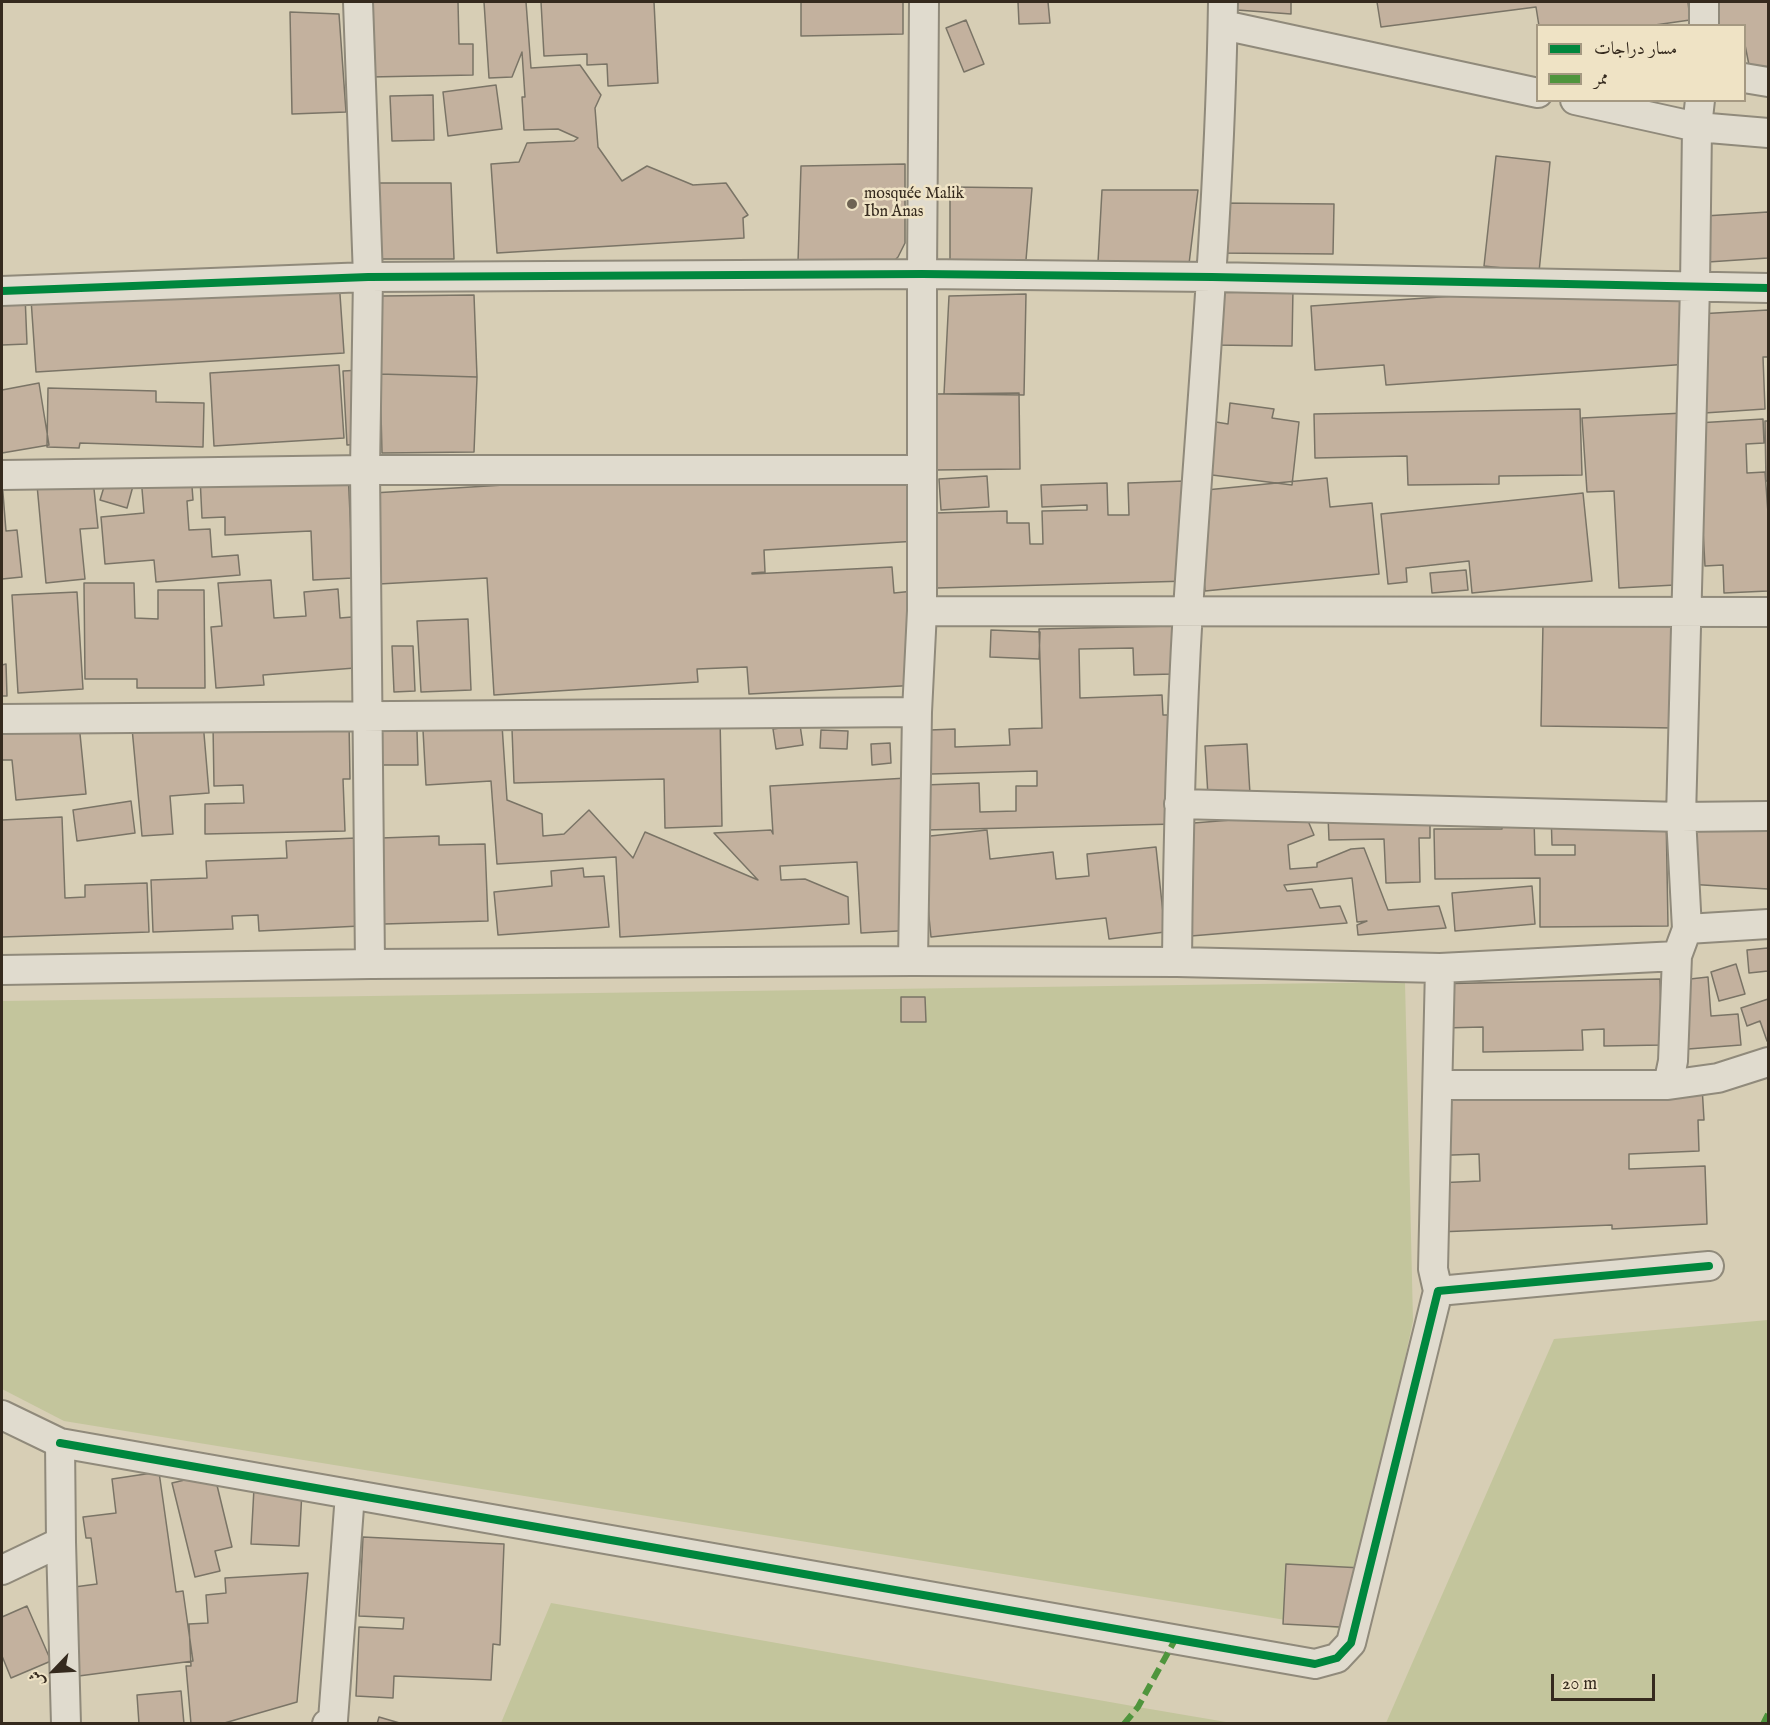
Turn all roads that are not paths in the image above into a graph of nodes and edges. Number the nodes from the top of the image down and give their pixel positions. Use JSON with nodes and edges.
{"nodes":[{"id":1,"x":358,"y":2,"type":"edge"},
{"id":2,"x":924,"y":2,"type":"edge"},
{"id":3,"x":1704,"y":2,"type":"edge"},
{"id":4,"x":1223,"y":13,"type":"edge"},
{"id":5,"x":1704,"y":24,"type":"edge"},
{"id":6,"x":1746,"y":78,"type":"edge"},
{"id":7,"x":1768,"y":82,"type":"edge"},
{"id":8,"x":1536,"y":92,"type":"edge"},
{"id":9,"x":1593,"y":102,"type":"edge"},
{"id":10,"x":1698,"y":114,"type":"edge"},
{"id":11,"x":1768,"y":134,"type":"edge"},
{"id":12,"x":922,"y":274,"type":"junction"},
{"id":13,"x":368,"y":277,"type":"junction"},
{"id":14,"x":1212,"y":277,"type":"junction"},
{"id":15,"x":1695,"y":286,"type":"junction"},
{"id":16,"x":1768,"y":288,"type":"edge"},
{"id":17,"x":2,"y":291,"type":"edge"},
{"id":18,"x":364,"y":470,"type":"junction"},
{"id":19,"x":922,"y":470,"type":"junction"},
{"id":20,"x":2,"y":475,"type":"edge"},
{"id":21,"x":922,"y":611,"type":"junction"},
{"id":22,"x":1188,"y":612,"type":"junction"},
{"id":23,"x":1687,"y":612,"type":"junction"},
{"id":24,"x":1768,"y":612,"type":"edge"},
{"id":25,"x":917,"y":712,"type":"junction"},
{"id":26,"x":368,"y":715,"type":"junction"},
{"id":27,"x":2,"y":719,"type":"edge"},
{"id":28,"x":1179,"y":804,"type":"junction"},
{"id":29,"x":1768,"y":816,"type":"edge"},
{"id":30,"x":1681,"y":817,"type":"junction"},
{"id":31,"x":1768,"y":924,"type":"edge"},
{"id":32,"x":1687,"y":928,"type":"junction"},
{"id":33,"x":1677,"y":956,"type":"junction"},
{"id":34,"x":913,"y":961,"type":"junction"},
{"id":35,"x":1177,"y":962,"type":"junction"},
{"id":36,"x":370,"y":964,"type":"junction"},
{"id":37,"x":1440,"y":968,"type":"junction"},
{"id":38,"x":2,"y":970,"type":"edge"},
{"id":39,"x":1768,"y":1062,"type":"edge"},
{"id":40,"x":1438,"y":1085,"type":"junction"},
{"id":41,"x":1668,"y":1085,"type":"junction"},
{"id":42,"x":1709,"y":1266,"type":"dead end"},
{"id":43,"x":1438,"y":1291,"type":"junction"},
{"id":44,"x":2,"y":1415,"type":"edge"},
{"id":45,"x":60,"y":1443,"type":"junction"},
{"id":46,"x":350,"y":1494,"type":"junction"},
{"id":47,"x":61,"y":1542,"type":"junction"},
{"id":48,"x":2,"y":1570,"type":"edge"},
{"id":49,"x":66,"y":1724,"type":"edge"},
{"id":50,"x":327,"y":1724,"type":"edge"}],
"edges":[{"from":1,"to":13,"type":"street"},
{"from":2,"to":12,"type":"street"},
{"from":3,"to":5,"type":"street"},
{"from":4,"to":8,"type":"street"},
{"from":4,"to":14,"type":"street"},
{"from":6,"to":7,"type":"street"},
{"from":9,"to":10,"type":"street"},
{"from":10,"to":11,"type":"street"},
{"from":10,"to":15,"type":"street"},
{"from":12,"to":13,"type":"street"},
{"from":12,"to":14,"type":"street"},
{"from":12,"to":19,"type":"street"},
{"from":13,"to":17,"type":"street"},
{"from":13,"to":18,"type":"street"},
{"from":14,"to":15,"type":"street"},
{"from":14,"to":22,"type":"street"},
{"from":15,"to":16,"type":"street"},
{"from":15,"to":23,"type":"street"},
{"from":18,"to":19,"type":"street"},
{"from":18,"to":20,"type":"street"},
{"from":18,"to":26,"type":"street"},
{"from":19,"to":21,"type":"street"},
{"from":21,"to":22,"type":"street"},
{"from":21,"to":25,"type":"street"},
{"from":22,"to":23,"type":"street"},
{"from":22,"to":28,"type":"street"},
{"from":23,"to":24,"type":"street"},
{"from":23,"to":30,"type":"street"},
{"from":25,"to":26,"type":"street"},
{"from":25,"to":34,"type":"street"},
{"from":26,"to":27,"type":"street"},
{"from":26,"to":36,"type":"street"},
{"from":28,"to":30,"type":"street"},
{"from":28,"to":35,"type":"street"},
{"from":29,"to":30,"type":"street"},
{"from":30,"to":32,"type":"street"},
{"from":31,"to":32,"type":"street"},
{"from":32,"to":33,"type":"street"},
{"from":33,"to":37,"type":"street"},
{"from":33,"to":41,"type":"street"},
{"from":34,"to":35,"type":"street"},
{"from":34,"to":36,"type":"street"},
{"from":35,"to":37,"type":"street"},
{"from":36,"to":38,"type":"street"},
{"from":37,"to":40,"type":"street"},
{"from":39,"to":41,"type":"street"},
{"from":40,"to":41,"type":"street"},
{"from":40,"to":43,"type":"street"},
{"from":42,"to":43,"type":"street"},
{"from":43,"to":46,"type":"street"},
{"from":44,"to":45,"type":"street"},
{"from":45,"to":46,"type":"street"},
{"from":45,"to":47,"type":"street"},
{"from":46,"to":50,"type":"street"},
{"from":47,"to":48,"type":"street"},
{"from":47,"to":49,"type":"street"}]}
